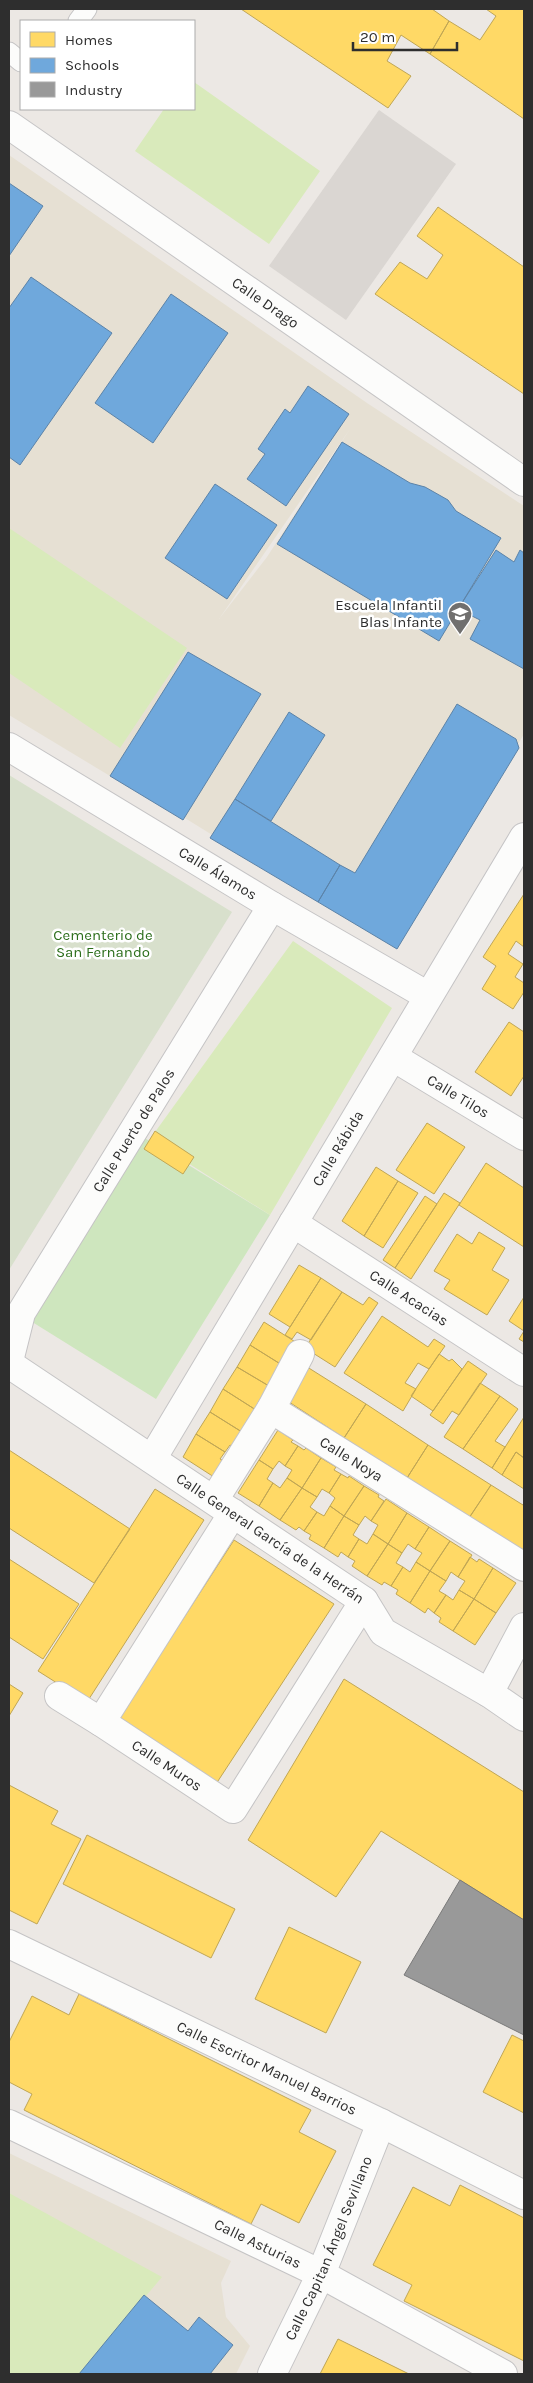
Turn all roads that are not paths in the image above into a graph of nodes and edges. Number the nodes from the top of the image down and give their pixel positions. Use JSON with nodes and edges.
{"nodes":[{"id":1,"x":87,"y":9,"type":"edge"},
{"id":2,"x":79,"y":20,"type":"edge"},
{"id":3,"x":9,"y":52,"type":"edge"},
{"id":4,"x":20,"y":61,"type":"edge"},
{"id":5,"x":9,"y":124,"type":"edge"},
{"id":6,"x":524,"y":482,"type":"edge"},
{"id":7,"x":9,"y":748,"type":"edge"},
{"id":8,"x":524,"y":837,"type":"edge"},
{"id":9,"x":272,"y":906,"type":"junction"},
{"id":10,"x":428,"y":996,"type":"junction"},
{"id":11,"x":393,"y":1057,"type":"junction"},
{"id":12,"x":524,"y":1136,"type":"edge"},
{"id":13,"x":293,"y":1224,"type":"junction"},
{"id":14,"x":300,"y":1354,"type":"dead end"},
{"id":15,"x":9,"y":1363,"type":"edge"},
{"id":16,"x":524,"y":1372,"type":"edge"},
{"id":17,"x":271,"y":1409,"type":"junction"},
{"id":18,"x":152,"y":1459,"type":"junction"},
{"id":19,"x":224,"y":1507,"type":"junction"},
{"id":20,"x":524,"y":1567,"type":"edge"},
{"id":21,"x":364,"y":1601,"type":"junction"},
{"id":22,"x":524,"y":1627,"type":"edge"},
{"id":23,"x":489,"y":1693,"type":"junction"},
{"id":24,"x":59,"y":1696,"type":"dead end"},
{"id":25,"x":524,"y":1717,"type":"edge"},
{"id":26,"x":101,"y":1722,"type":"junction"},
{"id":27,"x":9,"y":1944,"type":"edge"},
{"id":28,"x":382,"y":2122,"type":"junction"},
{"id":29,"x":9,"y":2124,"type":"edge"},
{"id":30,"x":524,"y":2195,"type":"edge"},
{"id":31,"x":321,"y":2274,"type":"junction"},
{"id":32,"x":272,"y":2374,"type":"edge"},
{"id":33,"x":502,"y":2374,"type":"edge"}],
"edges":[{"from":1,"to":2,"type":"lane"},
{"from":3,"to":4,"type":"lane"},
{"from":5,"to":6,"type":"street","name":"Calle Drago"},
{"from":7,"to":9,"type":"street","name":"Calle Álamos"},
{"from":8,"to":10,"type":"street","name":"Calle Rábida"},
{"from":9,"to":10,"type":"street","name":"Calle Álamos"},
{"from":9,"to":15,"type":"street","name":"Calle Puerto de Palos"},
{"from":10,"to":11,"type":"street","name":"Calle Rábida"},
{"from":11,"to":12,"type":"street","name":"Calle Tilos"},
{"from":11,"to":13,"type":"street","name":"Calle Rábida"},
{"from":13,"to":16,"type":"street","name":"Calle Acacias"},
{"from":13,"to":18,"type":"street","name":"Calle Rábida"},
{"from":14,"to":17,"type":"street"},
{"from":15,"to":18,"type":"street","name":"Calle General García de la Herrán"},
{"from":17,"to":19,"type":"street"},
{"from":17,"to":20,"type":"street","name":"Calle Noya"},
{"from":18,"to":19,"type":"street","name":"Calle General García de la Herrán"},
{"from":19,"to":21,"type":"street","name":"Calle General García de la Herrán"},
{"from":19,"to":26,"type":"street"},
{"from":21,"to":23,"type":"street","name":"Calle General García de la Herrán"},
{"from":21,"to":26,"type":"street","name":"Calle Muros"},
{"from":22,"to":23,"type":"street"},
{"from":23,"to":25,"type":"street","name":"Calle General García de la Herrán"},
{"from":24,"to":26,"type":"street"},
{"from":27,"to":28,"type":"street","name":"Calle Escritor Manuel Barrios"},
{"from":28,"to":30,"type":"street","name":"Calle Escritor Manuel Barrios"},
{"from":28,"to":31,"type":"street","name":"Calle Capitan Ángel Sevillano"},
{"from":29,"to":31,"type":"street","name":"Calle Asturias"},
{"from":31,"to":32,"type":"street","name":"Calle Capitan Ángel Sevillano"},
{"from":31,"to":33,"type":"street","name":"Calle Asturias"}]}
